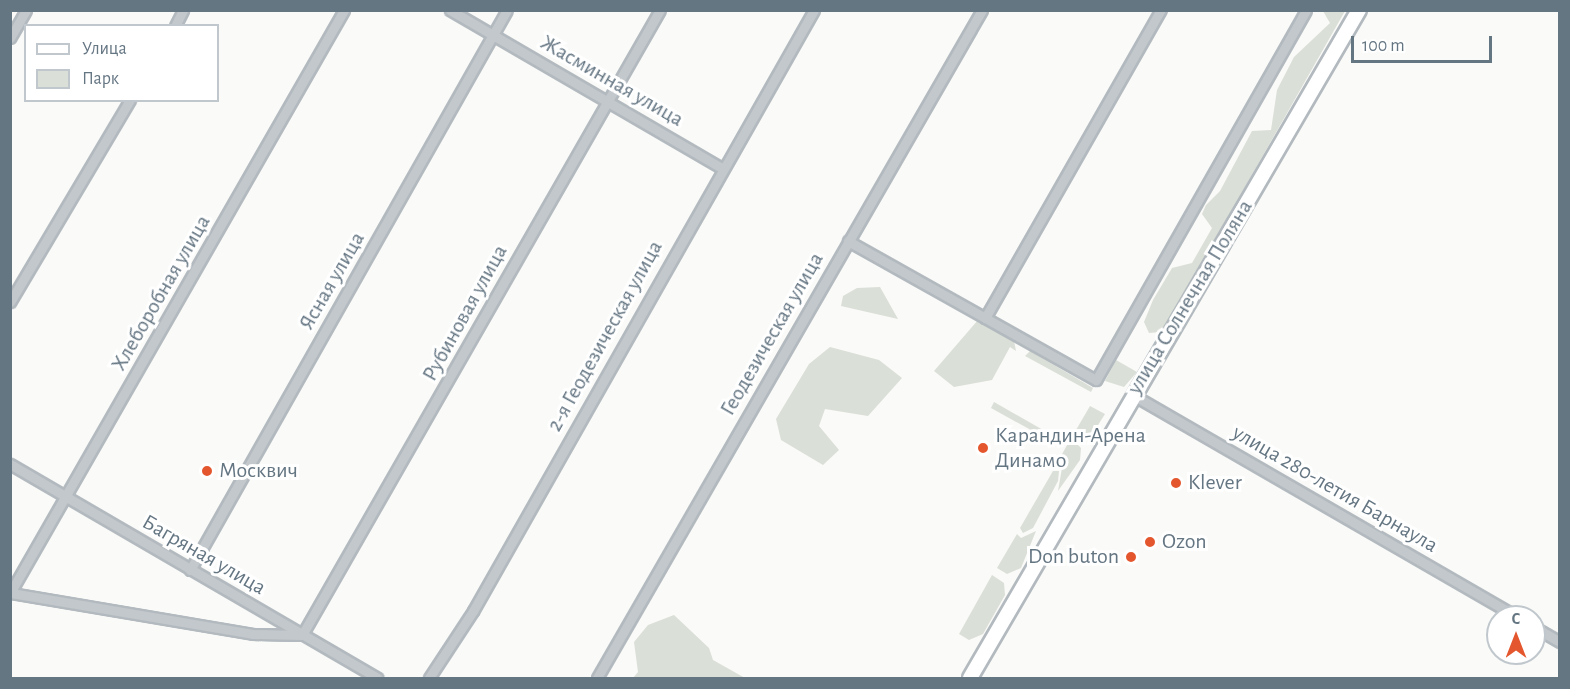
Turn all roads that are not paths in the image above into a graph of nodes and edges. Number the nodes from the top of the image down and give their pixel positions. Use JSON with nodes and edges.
{"nodes":[{"id":1,"x":26,"y":10,"type":"edge"},
{"id":2,"x":183,"y":10,"type":"edge"},
{"id":3,"x":344,"y":10,"type":"edge"},
{"id":4,"x":450,"y":10,"type":"edge"},
{"id":5,"x":507,"y":10,"type":"edge"},
{"id":6,"x":660,"y":10,"type":"edge"},
{"id":7,"x":814,"y":10,"type":"edge"},
{"id":8,"x":982,"y":10,"type":"edge"},
{"id":9,"x":1161,"y":10,"type":"edge"},
{"id":10,"x":1306,"y":10,"type":"edge"},
{"id":11,"x":1359,"y":10,"type":"edge"},
{"id":12,"x":176,"y":24,"type":"edge"},
{"id":13,"x":493,"y":35,"type":"junction"},
{"id":14,"x":10,"y":38,"type":"edge"},
{"id":15,"x":607,"y":101,"type":"junction"},
{"id":16,"x":129,"y":102,"type":"edge"},
{"id":17,"x":722,"y":168,"type":"junction"},
{"id":18,"x":848,"y":241,"type":"junction"},
{"id":19,"x":10,"y":302,"type":"edge"},
{"id":20,"x":985,"y":318,"type":"junction"},
{"id":21,"x":1133,"y":395,"type":"junction"},
{"id":22,"x":10,"y":464,"type":"edge"},
{"id":23,"x":67,"y":498,"type":"junction"},
{"id":24,"x":190,"y":570,"type":"junction"},
{"id":25,"x":11,"y":593,"type":"edge"},
{"id":26,"x":1496,"y":605,"type":"edge"},
{"id":27,"x":1546,"y":634,"type":"edge"},
{"id":28,"x":302,"y":635,"type":"junction"},
{"id":29,"x":1560,"y":642,"type":"edge"},
{"id":30,"x":377,"y":678,"type":"edge"},
{"id":31,"x":429,"y":678,"type":"edge"},
{"id":32,"x":597,"y":678,"type":"edge"},
{"id":33,"x":970,"y":678,"type":"edge"}],
"edges":[{"from":1,"to":14,"type":"street"},
{"from":2,"to":12,"type":"street"},
{"from":3,"to":23,"type":"street","name":"Хлеборобная улица"},
{"from":4,"to":13,"type":"street","name":"Жасминная улица"},
{"from":5,"to":13,"type":"street","name":"Ясная улица"},
{"from":6,"to":15,"type":"street","name":"Рубиновая улица"},
{"from":7,"to":17,"type":"street","name":"2-я Геодезическая улица"},
{"from":8,"to":18,"type":"street","name":"Геодезическая улица"},
{"from":9,"to":20,"type":"street"},
{"from":10,"to":20,"type":"street"},
{"from":11,"to":21,"type":"street","name":"улица Солнечная Поляна"},
{"from":13,"to":15,"type":"street","name":"Жасминная улица"},
{"from":13,"to":24,"type":"street","name":"Ясная улица"},
{"from":15,"to":17,"type":"street","name":"Жасминная улица"},
{"from":15,"to":28,"type":"street","name":"Рубиновая улица"},
{"from":16,"to":19,"type":"street"},
{"from":17,"to":31,"type":"street","name":"2-я Геодезическая улица"},
{"from":18,"to":20,"type":"street"},
{"from":18,"to":32,"type":"street","name":"Геодезическая улица"},
{"from":21,"to":26,"type":"street","name":"улица 280-летия Барнаула"},
{"from":21,"to":33,"type":"street","name":"улица Солнечная Поляна"},
{"from":22,"to":23,"type":"street","name":"Багряная улица"},
{"from":23,"to":24,"type":"street","name":"Багряная улица"},
{"from":23,"to":25,"type":"street","name":"Хлеборобная улица"},
{"from":24,"to":28,"type":"street","name":"Багряная улица"},
{"from":25,"to":28,"type":"street"},
{"from":27,"to":29,"type":"street"},
{"from":28,"to":30,"type":"street","name":"Багряная улица"}]}
